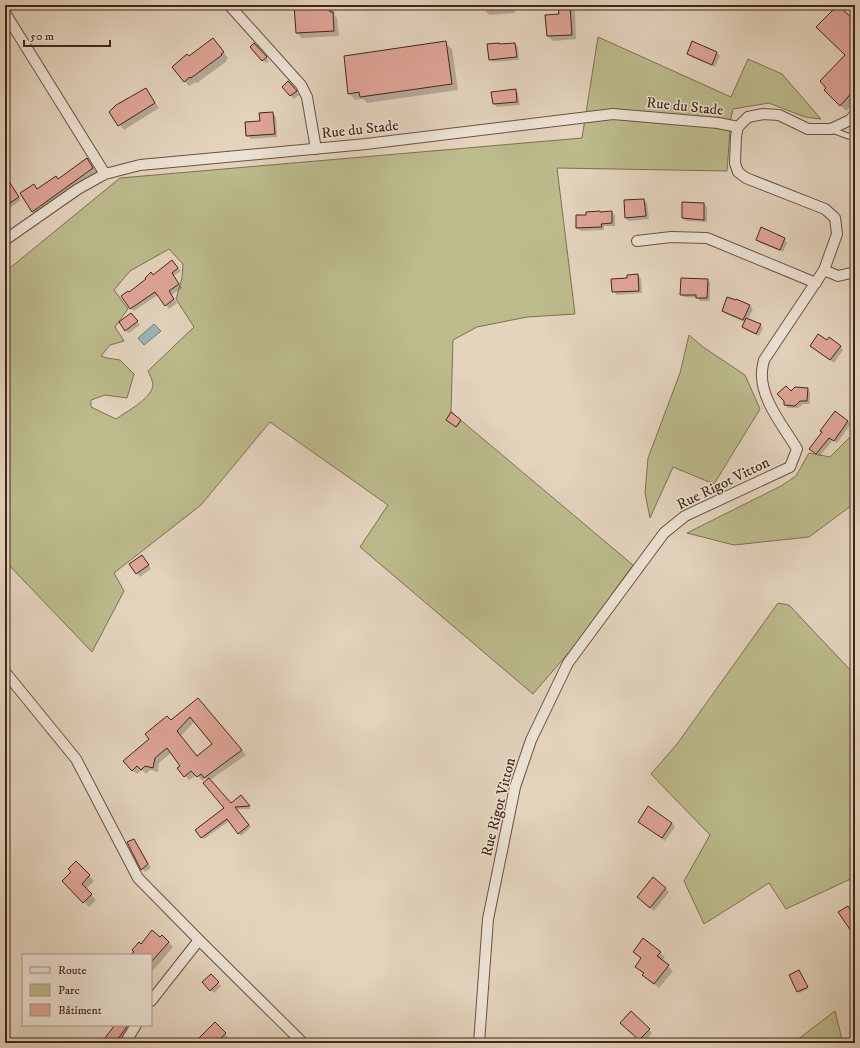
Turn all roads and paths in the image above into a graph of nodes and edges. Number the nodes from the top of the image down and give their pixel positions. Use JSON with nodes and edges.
{"nodes":[{"id":1,"x":229,"y":5,"type":"edge"},
{"id":2,"x":5,"y":13,"type":"edge"},
{"id":3,"x":855,"y":114,"type":"edge"},
{"id":4,"x":831,"y":129,"type":"junction"},
{"id":5,"x":737,"y":131,"type":"junction"},
{"id":6,"x":855,"y":136,"type":"edge"},
{"id":7,"x":316,"y":148,"type":"junction"},
{"id":8,"x":105,"y":174,"type":"junction"},
{"id":9,"x":5,"y":240,"type":"edge"},
{"id":10,"x":637,"y":242,"type":"dead end"},
{"id":11,"x":824,"y":270,"type":"junction"},
{"id":12,"x":855,"y":272,"type":"edge"},
{"id":13,"x":816,"y":283,"type":"junction"},
{"id":14,"x":5,"y":672,"type":"edge"},
{"id":15,"x":199,"y":940,"type":"junction"},
{"id":16,"x":152,"y":1000,"type":"edge"},
{"id":17,"x":135,"y":1026,"type":"edge"},
{"id":18,"x":125,"y":1043,"type":"edge"},
{"id":19,"x":303,"y":1043,"type":"edge"},
{"id":20,"x":478,"y":1043,"type":"edge"}],
"edges":[{"from":1,"to":7,"type":"street"},
{"from":2,"to":8,"type":"street"},
{"from":3,"to":4,"type":"street"},
{"from":4,"to":5,"type":"street"},
{"from":4,"to":6,"type":"lane"},
{"from":5,"to":7,"type":"street","name":"Rue du Stade"},
{"from":5,"to":11,"type":"street","name":"Rue Rigot Vitton"},
{"from":7,"to":8,"type":"street","name":"Rue du Stade"},
{"from":8,"to":9,"type":"street","name":"Rue du Stade"},
{"from":10,"to":13,"type":"street"},
{"from":11,"to":12,"type":"street"},
{"from":11,"to":13,"type":"street","name":"Rue Rigot Vitton"},
{"from":13,"to":20,"type":"street","name":"Rue Rigot Vitton"},
{"from":14,"to":15,"type":"street"},
{"from":15,"to":16,"type":"street"},
{"from":15,"to":19,"type":"street"},
{"from":17,"to":18,"type":"street"}]}
